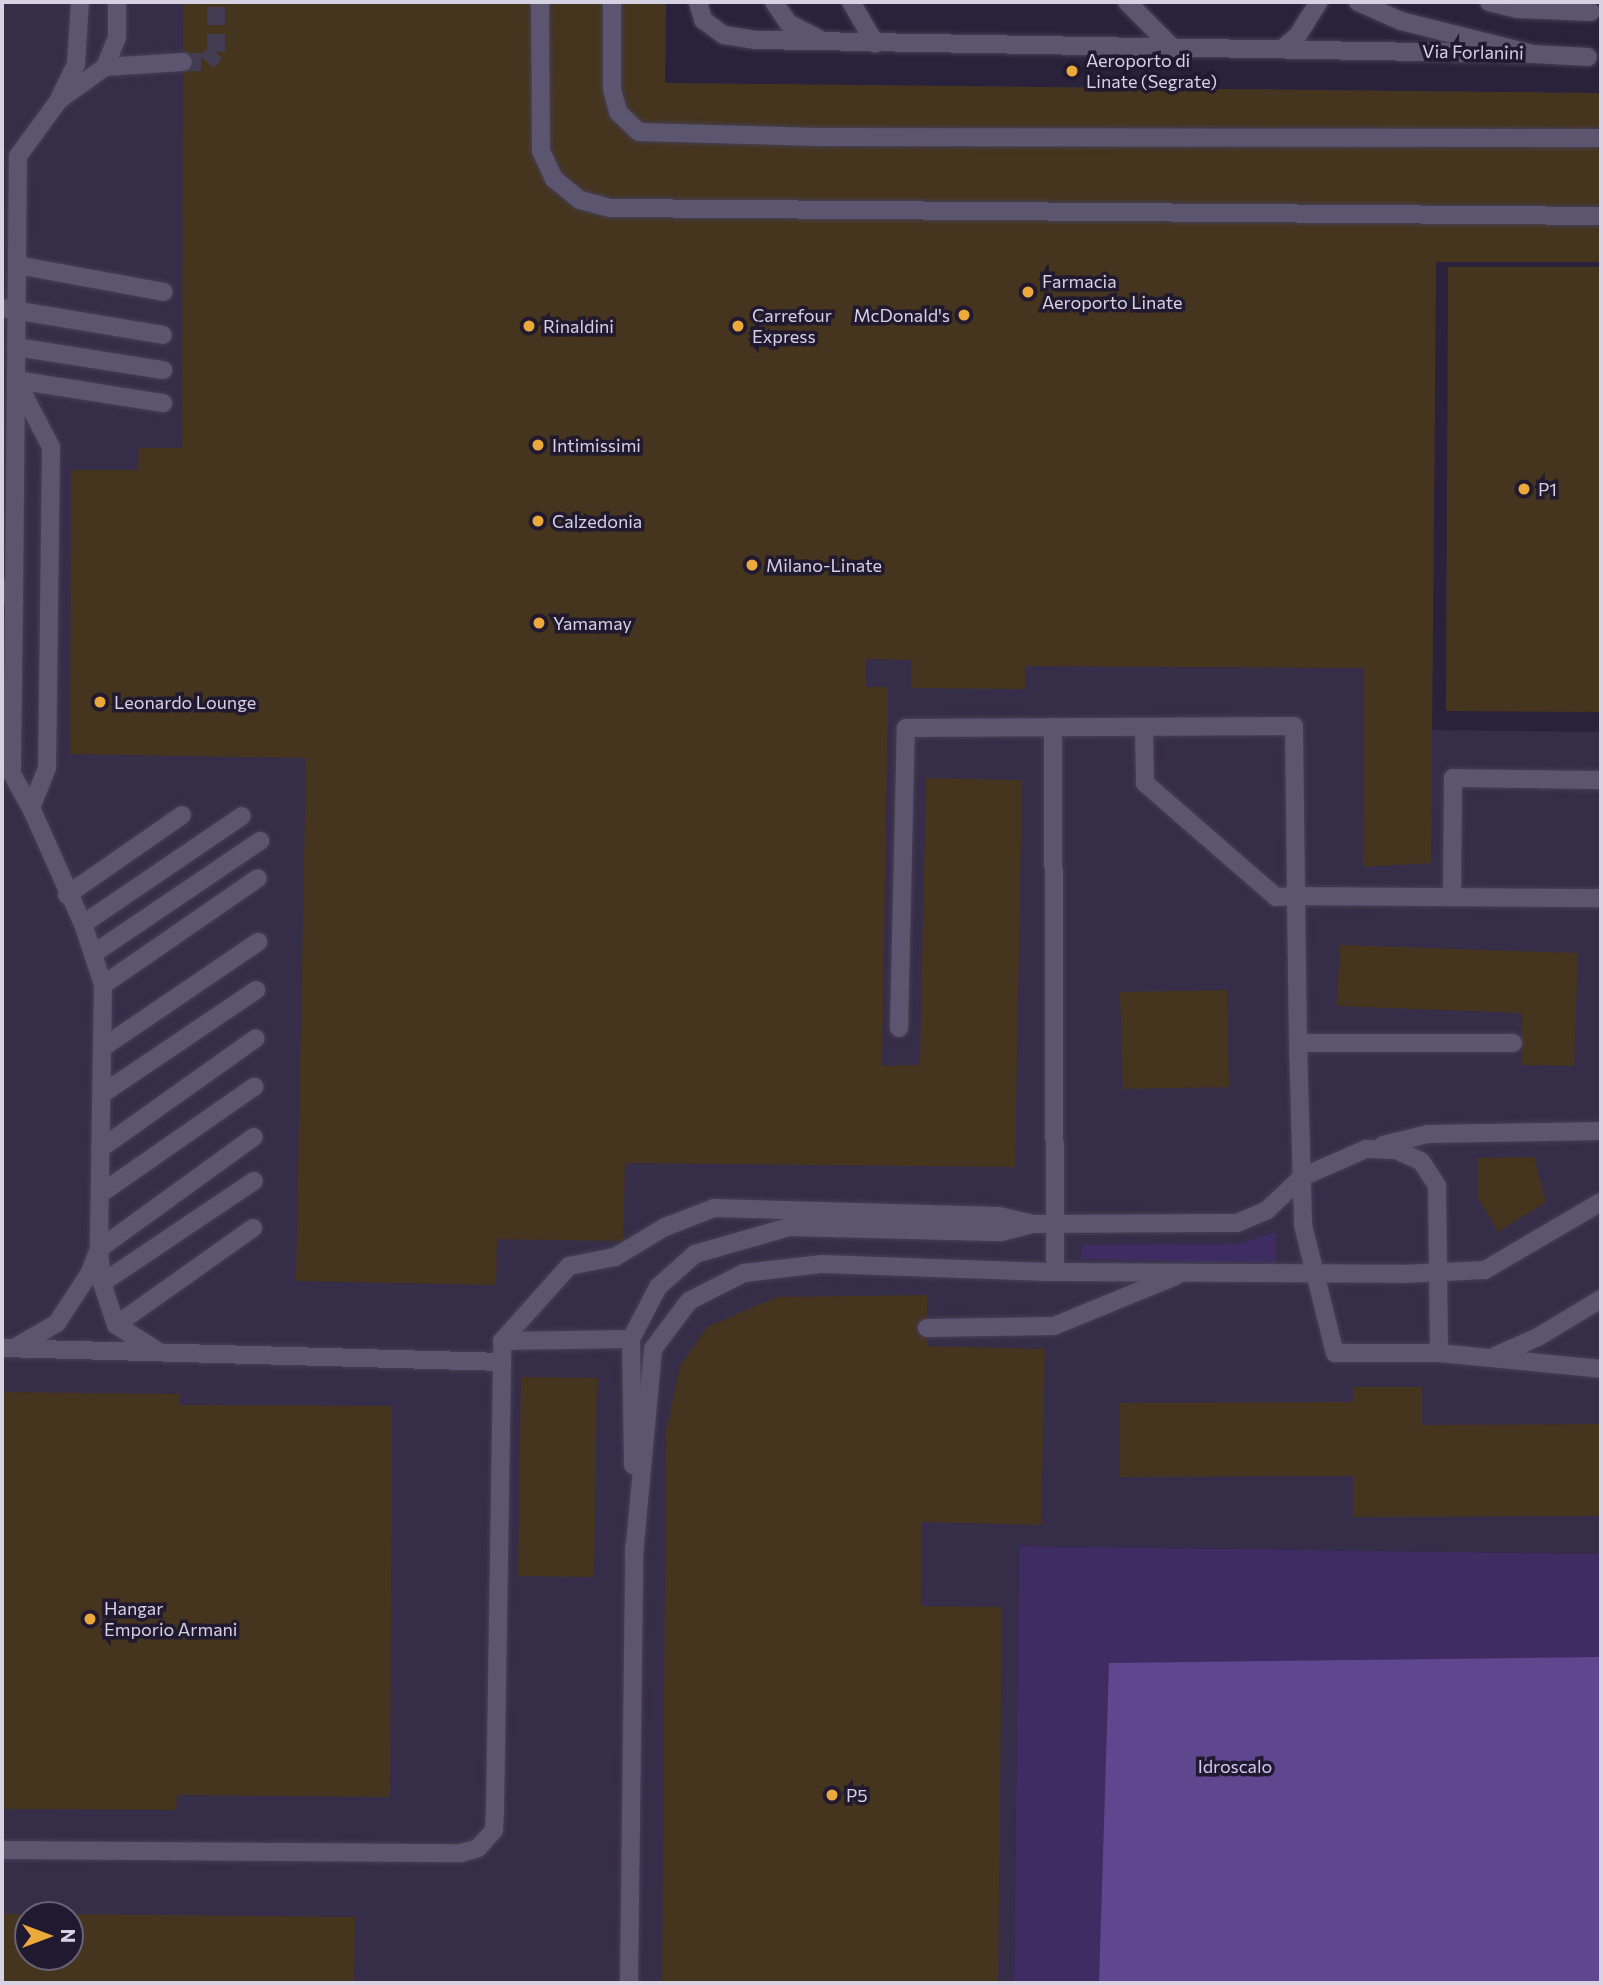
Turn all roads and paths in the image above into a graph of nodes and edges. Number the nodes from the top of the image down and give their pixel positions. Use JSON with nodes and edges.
{"nodes":[{"id":1,"x":80,"y":2,"type":"edge"},
{"id":2,"x":117,"y":2,"type":"edge"},
{"id":3,"x":540,"y":2,"type":"edge"},
{"id":4,"x":612,"y":2,"type":"edge"},
{"id":5,"x":698,"y":2,"type":"edge"},
{"id":6,"x":774,"y":2,"type":"edge"},
{"id":7,"x":851,"y":2,"type":"edge"},
{"id":8,"x":1127,"y":2,"type":"edge"},
{"id":9,"x":1319,"y":2,"type":"edge"},
{"id":10,"x":1358,"y":2,"type":"edge"},
{"id":11,"x":1489,"y":2,"type":"edge"},
{"id":12,"x":1591,"y":12,"type":"dead end"},
{"id":13,"x":827,"y":41,"type":"junction"},
{"id":14,"x":875,"y":43,"type":"junction"},
{"id":15,"x":1173,"y":48,"type":"junction"},
{"id":16,"x":1282,"y":49,"type":"junction"},
{"id":17,"x":1533,"y":54,"type":"junction"},
{"id":18,"x":1588,"y":57,"type":"dead end"},
{"id":19,"x":183,"y":62,"type":"tunnel mouth"},
{"id":20,"x":105,"y":67,"type":"junction"},
{"id":21,"x":59,"y":100,"type":"junction"},
{"id":22,"x":1601,"y":138,"type":"edge"},
{"id":23,"x":1601,"y":216,"type":"edge"},
{"id":24,"x":17,"y":265,"type":"junction"},
{"id":25,"x":164,"y":292,"type":"dead end"},
{"id":26,"x":9,"y":308,"type":"edge"},
{"id":27,"x":163,"y":335,"type":"dead end"},
{"id":28,"x":16,"y":347,"type":"junction"},
{"id":29,"x":163,"y":370,"type":"dead end"},
{"id":30,"x":16,"y":380,"type":"junction"},
{"id":31,"x":163,"y":404,"type":"dead end"},
{"id":32,"x":9,"y":434,"type":"edge"},
{"id":33,"x":8,"y":594,"type":"edge"},
{"id":34,"x":1053,"y":727,"type":"junction"},
{"id":35,"x":1144,"y":728,"type":"junction"},
{"id":36,"x":1601,"y":780,"type":"edge"},
{"id":37,"x":31,"y":808,"type":"junction"},
{"id":38,"x":182,"y":815,"type":"dead end"},
{"id":39,"x":242,"y":816,"type":"dead end"},
{"id":40,"x":260,"y":841,"type":"dead end"},
{"id":41,"x":258,"y":878,"type":"dead end"},
{"id":42,"x":67,"y":895,"type":"junction"},
{"id":43,"x":1296,"y":896,"type":"junction"},
{"id":44,"x":1452,"y":897,"type":"junction"},
{"id":45,"x":1601,"y":898,"type":"edge"},
{"id":46,"x":83,"y":924,"type":"junction"},
{"id":47,"x":258,"y":942,"type":"dead end"},
{"id":48,"x":93,"y":954,"type":"junction"},
{"id":49,"x":103,"y":985,"type":"junction"},
{"id":50,"x":256,"y":990,"type":"dead end"},
{"id":51,"x":899,"y":1028,"type":"dead end"},
{"id":52,"x":256,"y":1038,"type":"dead end"},
{"id":53,"x":1297,"y":1043,"type":"junction"},
{"id":54,"x":1513,"y":1043,"type":"dead end"},
{"id":55,"x":103,"y":1048,"type":"junction"},
{"id":56,"x":254,"y":1087,"type":"dead end"},
{"id":57,"x":102,"y":1094,"type":"junction"},
{"id":58,"x":1601,"y":1131,"type":"edge"},
{"id":59,"x":254,"y":1137,"type":"dead end"},
{"id":60,"x":100,"y":1149,"type":"junction"},
{"id":61,"x":1366,"y":1149,"type":"junction"},
{"id":62,"x":1302,"y":1177,"type":"junction"},
{"id":63,"x":254,"y":1181,"type":"dead end"},
{"id":64,"x":100,"y":1194,"type":"junction"},
{"id":65,"x":1601,"y":1202,"type":"edge"},
{"id":66,"x":1034,"y":1224,"type":"junction"},
{"id":67,"x":1057,"y":1224,"type":"junction"},
{"id":68,"x":253,"y":1228,"type":"dead end"},
{"id":69,"x":99,"y":1249,"type":"junction"},
{"id":70,"x":1440,"y":1271,"type":"junction"},
{"id":71,"x":1055,"y":1272,"type":"junction"},
{"id":72,"x":1184,"y":1273,"type":"junction"},
{"id":73,"x":1314,"y":1273,"type":"junction"},
{"id":74,"x":103,"y":1283,"type":"junction"},
{"id":75,"x":1601,"y":1299,"type":"edge"},
{"id":76,"x":116,"y":1325,"type":"junction"},
{"id":77,"x":927,"y":1328,"type":"dead end"},
{"id":78,"x":631,"y":1339,"type":"junction"},
{"id":79,"x":502,"y":1342,"type":"junction"},
{"id":80,"x":7,"y":1348,"type":"edge"},
{"id":81,"x":159,"y":1350,"type":"junction"},
{"id":82,"x":1439,"y":1353,"type":"junction"},
{"id":83,"x":1492,"y":1358,"type":"junction"},
{"id":84,"x":500,"y":1362,"type":"junction"},
{"id":85,"x":1601,"y":1369,"type":"edge"},
{"id":86,"x":634,"y":1555,"type":"junction"},
{"id":87,"x":2,"y":1850,"type":"edge"},
{"id":88,"x":629,"y":1983,"type":"edge"}],
"edges":[{"from":1,"to":21,"type":"lane"},
{"from":2,"to":20,"type":"lane"},
{"from":3,"to":23,"type":"lane"},
{"from":4,"to":22,"type":"lane"},
{"from":5,"to":13,"type":"lane","name":"Via Forlanini"},
{"from":6,"to":13,"type":"lane"},
{"from":7,"to":14,"type":"lane"},
{"from":8,"to":15,"type":"lane"},
{"from":9,"to":16,"type":"lane"},
{"from":10,"to":17,"type":"lane"},
{"from":11,"to":12,"type":"lane"},
{"from":13,"to":14,"type":"lane","name":"Via Forlanini"},
{"from":14,"to":15,"type":"lane","name":"Via Forlanini"},
{"from":15,"to":16,"type":"lane","name":"Via Forlanini"},
{"from":16,"to":17,"type":"lane","name":"Via Forlanini"},
{"from":17,"to":18,"type":"lane"},
{"from":19,"to":20,"type":"lane"},
{"from":20,"to":21,"type":"lane"},
{"from":21,"to":24,"type":"lane"},
{"from":24,"to":25,"type":"lane"},
{"from":24,"to":26,"type":"lane"},
{"from":26,"to":27,"type":"lane"},
{"from":26,"to":28,"type":"lane"},
{"from":28,"to":29,"type":"lane"},
{"from":28,"to":30,"type":"lane"},
{"from":30,"to":31,"type":"lane"},
{"from":30,"to":32,"type":"lane"},
{"from":30,"to":37,"type":"lane"},
{"from":32,"to":33,"type":"lane"},
{"from":33,"to":37,"type":"lane"},
{"from":34,"to":35,"type":"lane"},
{"from":34,"to":51,"type":"lane"},
{"from":34,"to":67,"type":"lane"},
{"from":35,"to":43,"type":"lane"},
{"from":35,"to":43,"type":"lane"},
{"from":36,"to":44,"type":"lane"},
{"from":37,"to":42,"type":"lane"},
{"from":38,"to":42,"type":"lane"},
{"from":39,"to":46,"type":"lane"},
{"from":40,"to":48,"type":"lane"},
{"from":41,"to":49,"type":"lane"},
{"from":42,"to":46,"type":"lane"},
{"from":43,"to":44,"type":"lane"},
{"from":43,"to":53,"type":"lane"},
{"from":44,"to":45,"type":"lane"},
{"from":46,"to":48,"type":"lane"},
{"from":47,"to":55,"type":"lane"},
{"from":48,"to":49,"type":"lane"},
{"from":49,"to":55,"type":"lane"},
{"from":50,"to":57,"type":"lane"},
{"from":52,"to":60,"type":"lane"},
{"from":53,"to":54,"type":"lane"},
{"from":53,"to":62,"type":"lane"},
{"from":55,"to":57,"type":"lane"},
{"from":56,"to":64,"type":"lane"},
{"from":57,"to":60,"type":"lane"},
{"from":58,"to":61,"type":"lane"},
{"from":59,"to":69,"type":"lane"},
{"from":60,"to":64,"type":"lane"},
{"from":61,"to":62,"type":"lane"},
{"from":61,"to":70,"type":"lane"},
{"from":62,"to":67,"type":"lane"},
{"from":62,"to":73,"type":"lane"},
{"from":63,"to":74,"type":"lane"},
{"from":64,"to":69,"type":"lane"},
{"from":65,"to":70,"type":"lane"},
{"from":66,"to":67,"type":"lane"},
{"from":66,"to":78,"type":"lane"},
{"from":66,"to":79,"type":"lane"},
{"from":67,"to":71,"type":"lane"},
{"from":68,"to":76,"type":"lane"},
{"from":69,"to":74,"type":"lane"},
{"from":69,"to":80,"type":"lane"},
{"from":70,"to":73,"type":"lane"},
{"from":70,"to":82,"type":"lane"},
{"from":71,"to":72,"type":"lane"},
{"from":71,"to":86,"type":"lane"},
{"from":72,"to":73,"type":"lane"},
{"from":72,"to":77,"type":"lane"},
{"from":73,"to":82,"type":"lane"},
{"from":74,"to":76,"type":"lane"},
{"from":75,"to":83,"type":"lane"},
{"from":76,"to":81,"type":"lane"},
{"from":78,"to":79,"type":"lane"},
{"from":78,"to":86,"type":"lane"},
{"from":79,"to":84,"type":"lane"},
{"from":80,"to":81,"type":"lane"},
{"from":81,"to":84,"type":"lane"},
{"from":82,"to":83,"type":"lane"},
{"from":83,"to":85,"type":"lane"},
{"from":84,"to":87,"type":"lane"},
{"from":86,"to":88,"type":"lane"}]}
